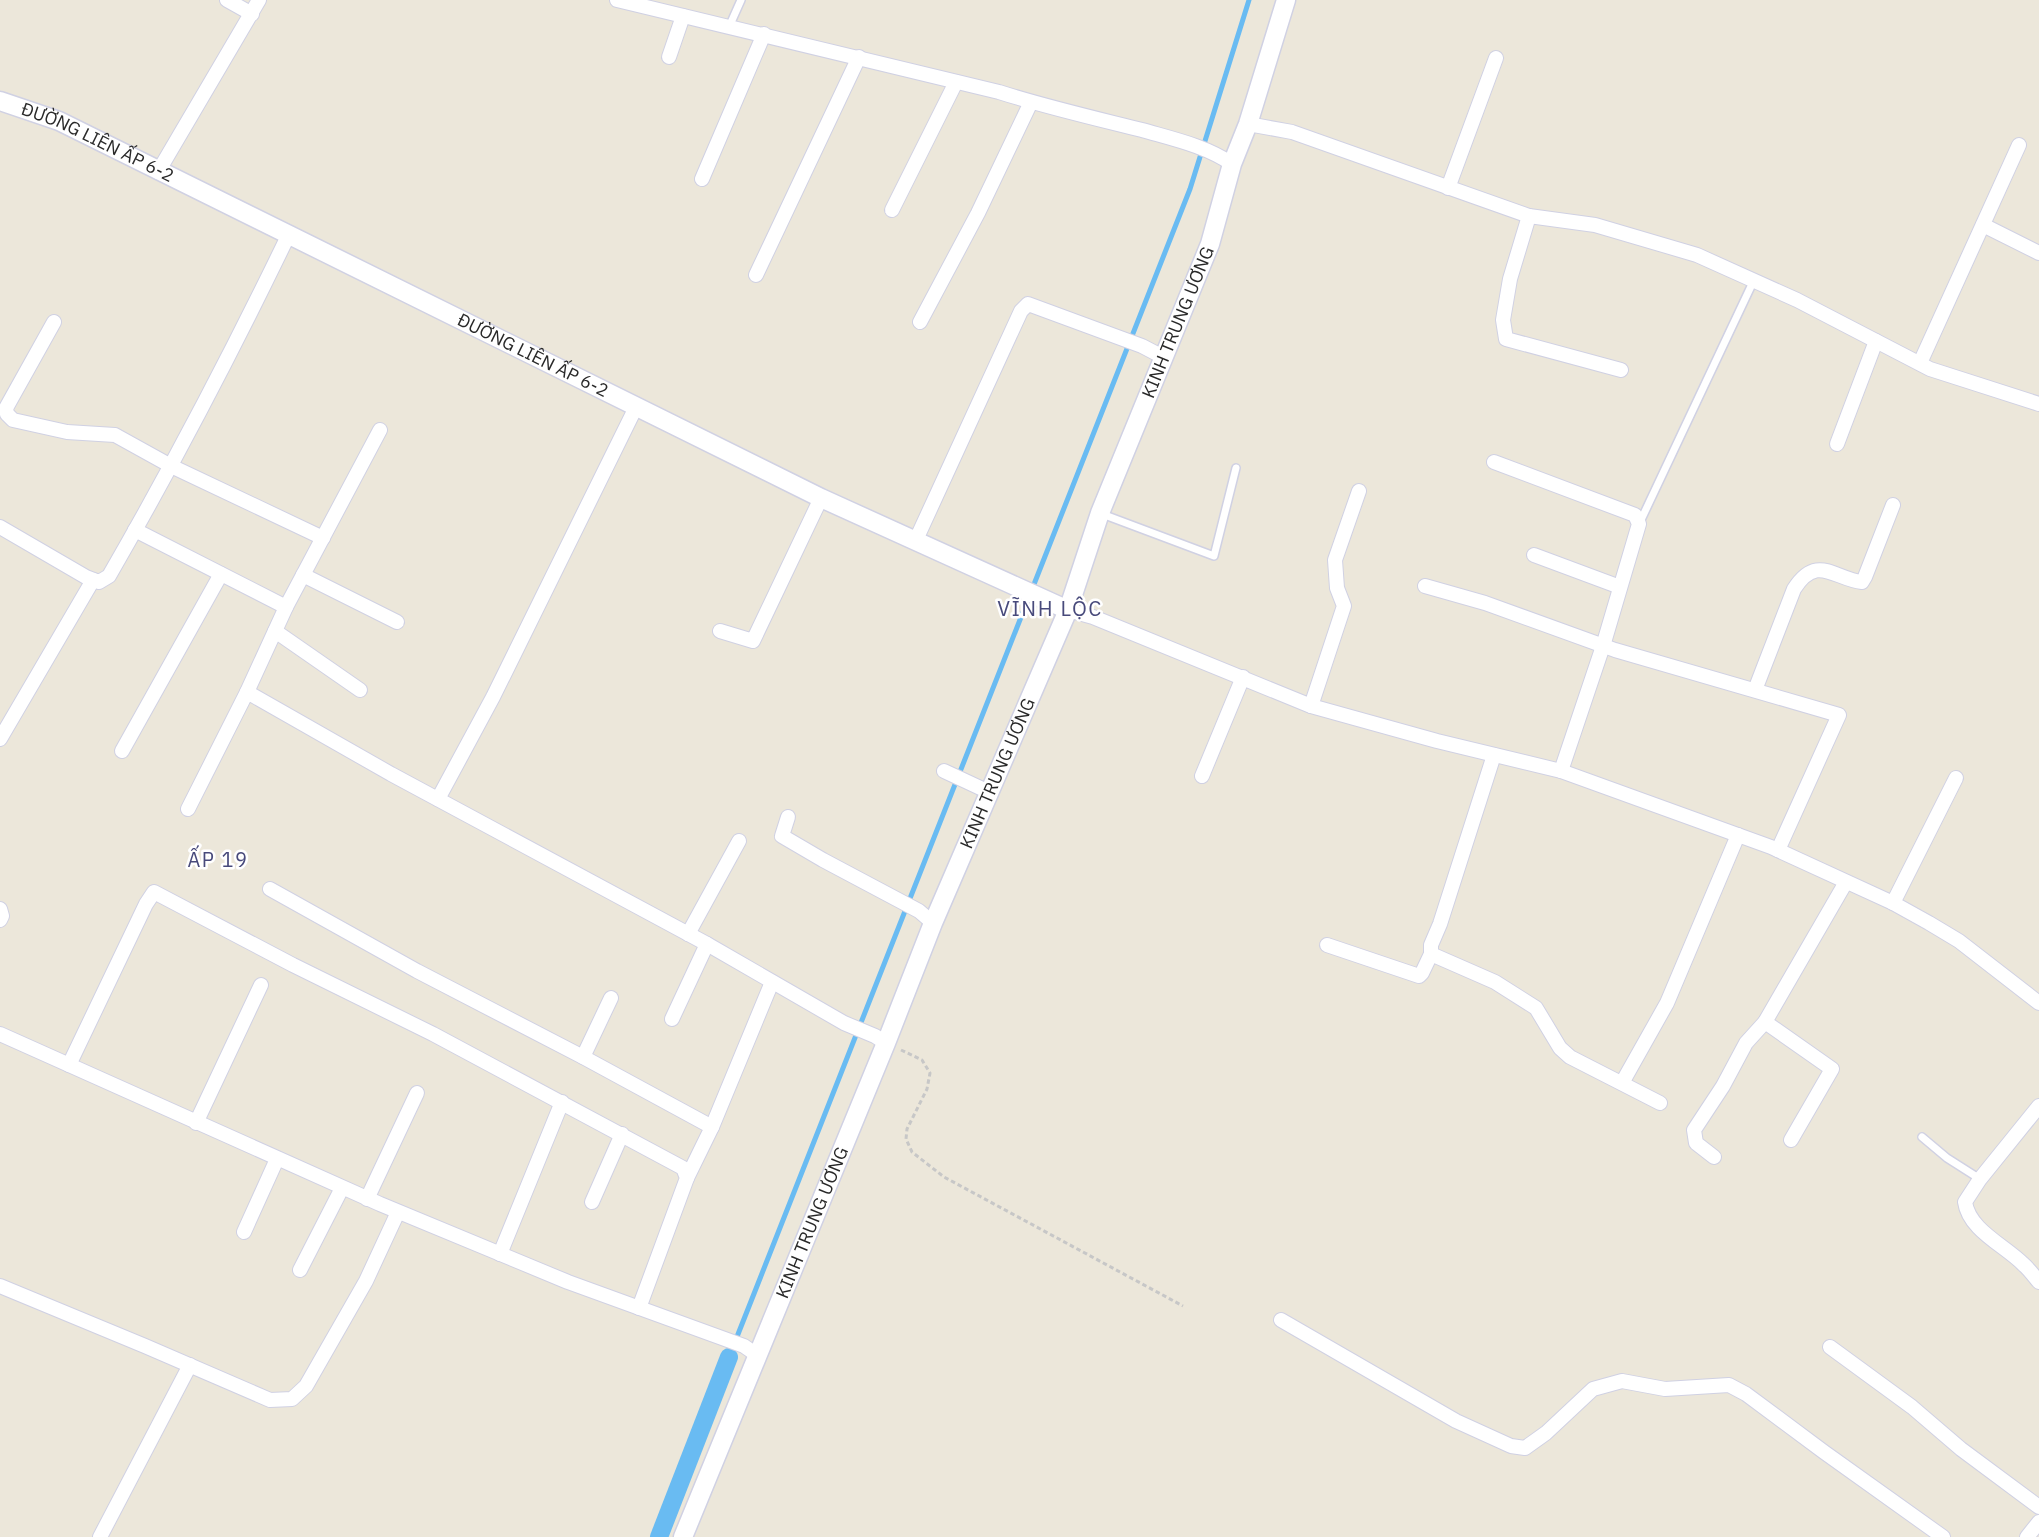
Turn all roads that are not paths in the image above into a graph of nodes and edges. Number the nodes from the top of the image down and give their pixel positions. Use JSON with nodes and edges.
{"nodes":[{"id":1,"x":227,"y":0,"type":"edge"},
{"id":2,"x":259,"y":0,"type":"edge"},
{"id":3,"x":617,"y":0,"type":"edge"},
{"id":4,"x":741,"y":0,"type":"edge"},
{"id":5,"x":1286,"y":0,"type":"edge"},
{"id":6,"x":252,"y":14,"type":"junction"},
{"id":7,"x":683,"y":16,"type":"junction"},
{"id":8,"x":729,"y":27,"type":"junction"},
{"id":9,"x":764,"y":34,"type":"junction"},
{"id":10,"x":669,"y":57,"type":"dead end"},
{"id":11,"x":859,"y":57,"type":"junction"},
{"id":12,"x":1496,"y":58,"type":"dead end"},
{"id":13,"x":956,"y":82,"type":"junction"},
{"id":14,"x":0,"y":101,"type":"edge"},
{"id":15,"x":1030,"y":102,"type":"junction"},
{"id":16,"x":1248,"y":124,"type":"junction"},
{"id":17,"x":2019,"y":145,"type":"dead end"},
{"id":18,"x":1225,"y":159,"type":"junction"},
{"id":19,"x":158,"y":172,"type":"junction"},
{"id":20,"x":702,"y":179,"type":"dead end"},
{"id":21,"x":1448,"y":188,"type":"junction"},
{"id":22,"x":892,"y":210,"type":"dead end"},
{"id":23,"x":1529,"y":216,"type":"junction"},
{"id":24,"x":1983,"y":225,"type":"junction"},
{"id":25,"x":288,"y":236,"type":"junction"},
{"id":26,"x":2039,"y":253,"type":"edge"},
{"id":27,"x":756,"y":275,"type":"dead end"},
{"id":28,"x":1754,"y":280,"type":"junction"},
{"id":29,"x":54,"y":322,"type":"dead end"},
{"id":30,"x":920,"y":322,"type":"dead end"},
{"id":31,"x":1876,"y":341,"type":"junction"},
{"id":32,"x":1165,"y":358,"type":"junction"},
{"id":33,"x":1920,"y":363,"type":"junction"},
{"id":34,"x":1621,"y":370,"type":"dead end"},
{"id":35,"x":2039,"y":404,"type":"edge"},
{"id":36,"x":636,"y":407,"type":"junction"},
{"id":37,"x":380,"y":430,"type":"dead end"},
{"id":38,"x":1837,"y":444,"type":"dead end"},
{"id":39,"x":1494,"y":462,"type":"dead end"},
{"id":40,"x":171,"y":466,"type":"junction"},
{"id":41,"x":1236,"y":468,"type":"dead end"},
{"id":42,"x":1359,"y":491,"type":"dead end"},
{"id":43,"x":821,"y":498,"type":"junction"},
{"id":44,"x":1893,"y":505,"type":"dead end"},
{"id":45,"x":1100,"y":513,"type":"junction"},
{"id":46,"x":1639,"y":524,"type":"junction"},
{"id":47,"x":0,"y":526,"type":"edge"},
{"id":48,"x":135,"y":530,"type":"junction"},
{"id":49,"x":323,"y":538,"type":"junction"},
{"id":50,"x":915,"y":542,"type":"junction"},
{"id":51,"x":1534,"y":555,"type":"dead end"},
{"id":52,"x":221,"y":574,"type":"junction"},
{"id":53,"x":303,"y":575,"type":"junction"},
{"id":54,"x":93,"y":580,"type":"junction"},
{"id":55,"x":1425,"y":586,"type":"dead end"},
{"id":56,"x":1620,"y":587,"type":"junction"},
{"id":57,"x":1060,"y":606,"type":"junction"},
{"id":58,"x":286,"y":607,"type":"junction"},
{"id":59,"x":397,"y":622,"type":"dead end"},
{"id":60,"x":275,"y":631,"type":"junction"},
{"id":61,"x":720,"y":631,"type":"dead end"},
{"id":62,"x":1603,"y":646,"type":"junction"},
{"id":63,"x":1243,"y":677,"type":"junction"},
{"id":64,"x":360,"y":690,"type":"dead end"},
{"id":65,"x":1755,"y":690,"type":"junction"},
{"id":66,"x":247,"y":692,"type":"junction"},
{"id":67,"x":1311,"y":706,"type":"junction"},
{"id":68,"x":0,"y":739,"type":"edge"},
{"id":69,"x":122,"y":751,"type":"dead end"},
{"id":70,"x":1494,"y":755,"type":"junction"},
{"id":71,"x":944,"y":771,"type":"dead end"},
{"id":72,"x":1561,"y":771,"type":"junction"},
{"id":73,"x":1202,"y":776,"type":"dead end"},
{"id":74,"x":1956,"y":778,"type":"dead end"},
{"id":75,"x":989,"y":792,"type":"junction"},
{"id":76,"x":438,"y":799,"type":"junction"},
{"id":77,"x":188,"y":809,"type":"dead end"},
{"id":78,"x":788,"y":817,"type":"dead end"},
{"id":79,"x":1738,"y":835,"type":"junction"},
{"id":80,"x":739,"y":841,"type":"dead end"},
{"id":81,"x":1778,"y":850,"type":"junction"},
{"id":82,"x":1846,"y":882,"type":"junction"},
{"id":83,"x":270,"y":889,"type":"dead end"},
{"id":84,"x":1893,"y":903,"type":"junction"},
{"id":85,"x":0,"y":909,"type":"edge"},
{"id":86,"x":926,"y":917,"type":"junction"},
{"id":87,"x":0,"y":920,"type":"edge"},
{"id":88,"x":688,"y":934,"type":"junction"},
{"id":89,"x":707,"y":944,"type":"junction"},
{"id":90,"x":1327,"y":945,"type":"dead end"},
{"id":91,"x":1431,"y":954,"type":"junction"},
{"id":92,"x":772,"y":982,"type":"junction"},
{"id":93,"x":261,"y":984,"type":"dead end"},
{"id":94,"x":611,"y":998,"type":"dead end"},
{"id":95,"x":2039,"y":1003,"type":"edge"},
{"id":96,"x":672,"y":1019,"type":"dead end"},
{"id":97,"x":1765,"y":1022,"type":"junction"},
{"id":98,"x":0,"y":1034,"type":"edge"},
{"id":99,"x":880,"y":1040,"type":"junction"},
{"id":100,"x":583,"y":1057,"type":"junction"},
{"id":101,"x":69,"y":1065,"type":"junction"},
{"id":102,"x":1622,"y":1083,"type":"junction"},
{"id":103,"x":417,"y":1093,"type":"dead end"},
{"id":104,"x":562,"y":1102,"type":"junction"},
{"id":105,"x":1660,"y":1103,"type":"dead end"},
{"id":106,"x":2039,"y":1106,"type":"edge"},
{"id":107,"x":196,"y":1123,"type":"junction"},
{"id":108,"x":712,"y":1127,"type":"junction"},
{"id":109,"x":622,"y":1134,"type":"junction"},
{"id":110,"x":1922,"y":1137,"type":"dead end"},
{"id":111,"x":1791,"y":1140,"type":"dead end"},
{"id":112,"x":1714,"y":1157,"type":"dead end"},
{"id":113,"x":277,"y":1159,"type":"junction"},
{"id":114,"x":687,"y":1178,"type":"junction"},
{"id":115,"x":1980,"y":1179,"type":"junction"},
{"id":116,"x":342,"y":1188,"type":"junction"},
{"id":117,"x":367,"y":1199,"type":"junction"},
{"id":118,"x":592,"y":1202,"type":"dead end"},
{"id":119,"x":398,"y":1212,"type":"junction"},
{"id":120,"x":244,"y":1232,"type":"dead end"},
{"id":121,"x":500,"y":1254,"type":"junction"},
{"id":122,"x":300,"y":1270,"type":"dead end"},
{"id":123,"x":2039,"y":1282,"type":"edge"},
{"id":124,"x":0,"y":1286,"type":"edge"},
{"id":125,"x":639,"y":1308,"type":"junction"},
{"id":126,"x":1281,"y":1320,"type":"dead end"},
{"id":127,"x":1830,"y":1347,"type":"dead end"},
{"id":128,"x":751,"y":1350,"type":"junction"},
{"id":129,"x":190,"y":1365,"type":"junction"},
{"id":130,"x":2039,"y":1507,"type":"edge"},
{"id":131,"x":2039,"y":1522,"type":"edge"},
{"id":132,"x":100,"y":1537,"type":"edge"},
{"id":133,"x":683,"y":1537,"type":"edge"},
{"id":134,"x":1943,"y":1537,"type":"edge"},
{"id":135,"x":2027,"y":1537,"type":"edge"}],
"edges":[{"from":1,"to":6,"type":"street"},
{"from":2,"to":6,"type":"street"},
{"from":3,"to":7,"type":"street"},
{"from":4,"to":8,"type":"lane"},
{"from":5,"to":16,"type":"street","name":"KINH TRUNG ƯƠNG"},
{"from":6,"to":19,"type":"street"},
{"from":7,"to":8,"type":"street"},
{"from":7,"to":10,"type":"street"},
{"from":8,"to":9,"type":"street"},
{"from":9,"to":11,"type":"street"},
{"from":9,"to":20,"type":"street"},
{"from":11,"to":13,"type":"street"},
{"from":11,"to":27,"type":"street"},
{"from":12,"to":21,"type":"street"},
{"from":13,"to":15,"type":"street"},
{"from":13,"to":22,"type":"street"},
{"from":14,"to":19,"type":"street","name":"ĐƯỜNG LIÊN ẤP 6-2"},
{"from":15,"to":18,"type":"street"},
{"from":15,"to":30,"type":"street"},
{"from":16,"to":18,"type":"street","name":"KINH TRUNG ƯƠNG"},
{"from":16,"to":21,"type":"street"},
{"from":17,"to":24,"type":"street"},
{"from":18,"to":32,"type":"street","name":"KINH TRUNG ƯƠNG"},
{"from":19,"to":25,"type":"street","name":"ĐƯỜNG LIÊN ẤP 6-2"},
{"from":21,"to":23,"type":"street"},
{"from":23,"to":28,"type":"street"},
{"from":23,"to":34,"type":"street"},
{"from":24,"to":26,"type":"street"},
{"from":24,"to":33,"type":"street"},
{"from":25,"to":36,"type":"street","name":"ĐƯỜNG LIÊN ẤP 6-2"},
{"from":25,"to":40,"type":"street"},
{"from":28,"to":31,"type":"street"},
{"from":28,"to":46,"type":"lane"},
{"from":29,"to":40,"type":"street"},
{"from":31,"to":33,"type":"street"},
{"from":31,"to":38,"type":"street"},
{"from":32,"to":45,"type":"street","name":"KINH TRUNG ƯƠNG"},
{"from":32,"to":50,"type":"street"},
{"from":33,"to":35,"type":"street"},
{"from":36,"to":43,"type":"street","name":"ĐƯỜNG LIÊN ẤP 6-2"},
{"from":36,"to":76,"type":"street"},
{"from":37,"to":49,"type":"street"},
{"from":39,"to":46,"type":"street"},
{"from":40,"to":48,"type":"street"},
{"from":40,"to":49,"type":"street"},
{"from":41,"to":45,"type":"lane"},
{"from":42,"to":67,"type":"street"},
{"from":43,"to":50,"type":"street","name":"ĐƯỜNG LIÊN ẤP 6-2"},
{"from":43,"to":61,"type":"street"},
{"from":44,"to":65,"type":"street"},
{"from":45,"to":57,"type":"street","name":"KINH TRUNG ƯƠNG"},
{"from":46,"to":56,"type":"street"},
{"from":47,"to":54,"type":"street"},
{"from":48,"to":52,"type":"street"},
{"from":48,"to":54,"type":"street"},
{"from":49,"to":53,"type":"street"},
{"from":50,"to":57,"type":"street","name":"ĐƯỜNG LIÊN ẤP 6-2"},
{"from":51,"to":56,"type":"street"},
{"from":52,"to":58,"type":"street"},
{"from":52,"to":69,"type":"street"},
{"from":53,"to":58,"type":"street"},
{"from":53,"to":59,"type":"street"},
{"from":54,"to":68,"type":"street"},
{"from":55,"to":62,"type":"street"},
{"from":56,"to":62,"type":"street"},
{"from":57,"to":63,"type":"street"},
{"from":57,"to":75,"type":"street","name":"KINH TRUNG ƯƠNG"},
{"from":58,"to":60,"type":"street"},
{"from":60,"to":64,"type":"street"},
{"from":60,"to":66,"type":"street"},
{"from":62,"to":65,"type":"street"},
{"from":62,"to":72,"type":"street"},
{"from":63,"to":67,"type":"street"},
{"from":63,"to":73,"type":"street"},
{"from":65,"to":81,"type":"street"},
{"from":66,"to":76,"type":"street"},
{"from":66,"to":77,"type":"street"},
{"from":67,"to":70,"type":"street"},
{"from":70,"to":72,"type":"street"},
{"from":70,"to":91,"type":"street"},
{"from":71,"to":75,"type":"street"},
{"from":72,"to":79,"type":"street"},
{"from":74,"to":84,"type":"street"},
{"from":75,"to":86,"type":"street","name":"KINH TRUNG ƯƠNG"},
{"from":76,"to":88,"type":"street"},
{"from":78,"to":86,"type":"street"},
{"from":79,"to":81,"type":"street"},
{"from":79,"to":102,"type":"street"},
{"from":80,"to":88,"type":"street"},
{"from":81,"to":82,"type":"street"},
{"from":82,"to":84,"type":"street"},
{"from":82,"to":97,"type":"street"},
{"from":83,"to":100,"type":"street"},
{"from":84,"to":95,"type":"street"},
{"from":85,"to":87,"type":"street"},
{"from":86,"to":99,"type":"street","name":"KINH TRUNG ƯƠNG"},
{"from":88,"to":89,"type":"street"},
{"from":89,"to":92,"type":"street"},
{"from":89,"to":96,"type":"street"},
{"from":90,"to":91,"type":"street"},
{"from":91,"to":102,"type":"street"},
{"from":92,"to":99,"type":"street"},
{"from":92,"to":108,"type":"street"},
{"from":93,"to":107,"type":"street"},
{"from":94,"to":100,"type":"street"},
{"from":97,"to":111,"type":"street"},
{"from":97,"to":112,"type":"street"},
{"from":98,"to":101,"type":"street"},
{"from":99,"to":128,"type":"street","name":"KINH TRUNG ƯƠNG"},
{"from":100,"to":108,"type":"street"},
{"from":101,"to":104,"type":"street"},
{"from":101,"to":107,"type":"street"},
{"from":102,"to":105,"type":"street"},
{"from":103,"to":117,"type":"street"},
{"from":104,"to":109,"type":"street"},
{"from":104,"to":121,"type":"street"},
{"from":106,"to":115,"type":"street"},
{"from":107,"to":113,"type":"street"},
{"from":108,"to":114,"type":"street"},
{"from":109,"to":114,"type":"street"},
{"from":109,"to":118,"type":"street"},
{"from":110,"to":115,"type":"lane"},
{"from":113,"to":116,"type":"street"},
{"from":113,"to":120,"type":"street"},
{"from":114,"to":125,"type":"street"},
{"from":115,"to":123,"type":"street"},
{"from":116,"to":117,"type":"street"},
{"from":116,"to":122,"type":"street"},
{"from":117,"to":119,"type":"street"},
{"from":119,"to":121,"type":"street"},
{"from":119,"to":129,"type":"street"},
{"from":121,"to":125,"type":"street"},
{"from":124,"to":129,"type":"street"},
{"from":125,"to":128,"type":"street"},
{"from":126,"to":134,"type":"street"},
{"from":127,"to":130,"type":"street"},
{"from":128,"to":133,"type":"street","name":"KINH TRUNG ƯƠNG"},
{"from":129,"to":132,"type":"street"},
{"from":131,"to":135,"type":"street"}]}
